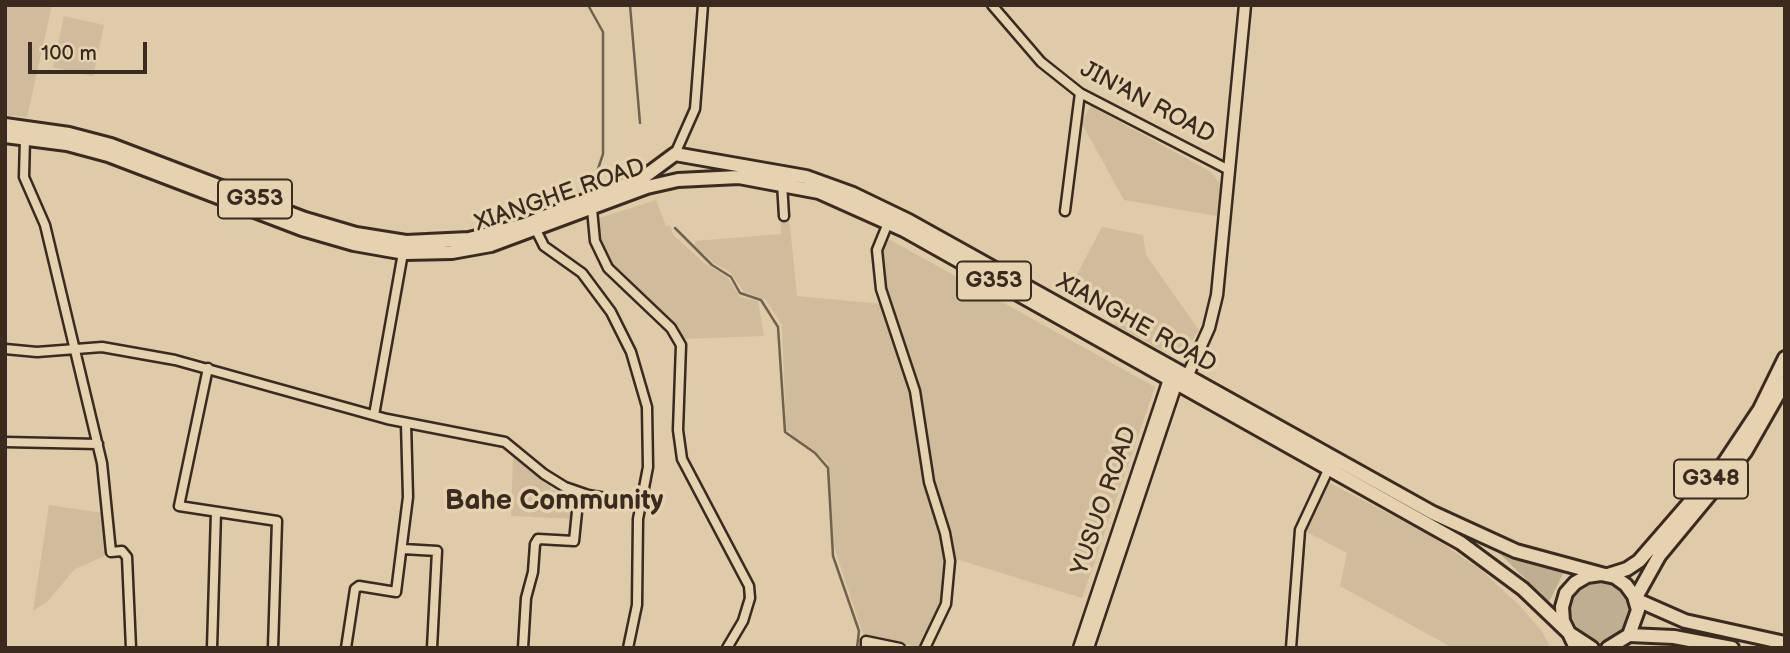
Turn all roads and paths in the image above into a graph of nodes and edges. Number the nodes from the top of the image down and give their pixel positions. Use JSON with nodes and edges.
{"nodes":[{"id":1,"x":703,"y":5,"type":"edge"},
{"id":2,"x":992,"y":5,"type":"edge"},
{"id":3,"x":1244,"y":5,"type":"edge"},
{"id":4,"x":1080,"y":93,"type":"junction"},
{"id":5,"x":5,"y":125,"type":"edge"},
{"id":6,"x":5,"y":136,"type":"edge"},
{"id":7,"x":25,"y":138,"type":"junction"},
{"id":8,"x":675,"y":153,"type":"junction"},
{"id":9,"x":698,"y":157,"type":"junction"},
{"id":10,"x":658,"y":165,"type":"junction"},
{"id":11,"x":1229,"y":170,"type":"junction"},
{"id":12,"x":698,"y":178,"type":"junction"},
{"id":13,"x":668,"y":182,"type":"junction"},
{"id":14,"x":782,"y":183,"type":"junction"},
{"id":15,"x":592,"y":209,"type":"junction"},
{"id":16,"x":1065,"y":211,"type":"dead end"},
{"id":17,"x":784,"y":216,"type":"dead end"},
{"id":18,"x":888,"y":223,"type":"junction"},
{"id":19,"x":536,"y":230,"type":"junction"},
{"id":20,"x":402,"y":253,"type":"junction"},
{"id":21,"x":73,"y":348,"type":"junction"},
{"id":22,"x":5,"y":349,"type":"edge"},
{"id":23,"x":1785,"y":358,"type":"edge"},
{"id":24,"x":208,"y":368,"type":"junction"},
{"id":25,"x":1177,"y":376,"type":"junction"},
{"id":26,"x":1785,"y":382,"type":"edge"},
{"id":27,"x":374,"y":415,"type":"junction"},
{"id":28,"x":406,"y":423,"type":"junction"},
{"id":29,"x":5,"y":442,"type":"edge"},
{"id":30,"x":98,"y":444,"type":"junction"},
{"id":31,"x":1329,"y":468,"type":"junction"},
{"id":32,"x":579,"y":492,"type":"junction"},
{"id":33,"x":641,"y":504,"type":"junction"},
{"id":34,"x":216,"y":512,"type":"junction"},
{"id":35,"x":403,"y":549,"type":"junction"},
{"id":36,"x":1605,"y":574,"type":"junction"},
{"id":37,"x":1635,"y":599,"type":"junction"},
{"id":38,"x":1569,"y":633,"type":"junction"},
{"id":39,"x":1627,"y":641,"type":"edge"},
{"id":40,"x":1785,"y":643,"type":"edge"},
{"id":41,"x":131,"y":648,"type":"edge"},
{"id":42,"x":212,"y":648,"type":"edge"},
{"id":43,"x":273,"y":648,"type":"edge"},
{"id":44,"x":346,"y":648,"type":"edge"},
{"id":45,"x":432,"y":648,"type":"edge"},
{"id":46,"x":523,"y":648,"type":"edge"},
{"id":47,"x":628,"y":648,"type":"edge"},
{"id":48,"x":727,"y":648,"type":"edge"},
{"id":49,"x":866,"y":648,"type":"edge"},
{"id":50,"x":900,"y":648,"type":"edge"},
{"id":51,"x":925,"y":648,"type":"edge"},
{"id":52,"x":1079,"y":648,"type":"edge"},
{"id":53,"x":1088,"y":648,"type":"edge"},
{"id":54,"x":1291,"y":648,"type":"edge"},
{"id":55,"x":1576,"y":648,"type":"edge"},
{"id":56,"x":1591,"y":648,"type":"edge"},
{"id":57,"x":1608,"y":648,"type":"edge"},
{"id":58,"x":1732,"y":648,"type":"edge"}],
"edges":[{"from":1,"to":8,"type":"street"},
{"from":2,"to":4,"type":"street","name":"JIN'AN ROAD"},
{"from":3,"to":11,"type":"street","name":"JIN'AN ROAD"},
{"from":4,"to":11,"type":"street","name":"JIN'AN ROAD"},
{"from":4,"to":16,"type":"street"},
{"from":5,"to":10,"type":"main road","name":"XIANGHE ROAD","number":"G353"},
{"from":6,"to":7,"type":"main road","name":"XIANGHE ROAD","number":"G353"},
{"from":7,"to":20,"type":"main road","name":"XIANGHE ROAD","number":"G353"},
{"from":7,"to":21,"type":"street"},
{"from":8,"to":9,"type":"main road","name":"XIANGHE ROAD","number":"G353"},
{"from":8,"to":10,"type":"main road","name":"XIANGHE ROAD","number":"G353"},
{"from":9,"to":12,"type":"main road"},
{"from":9,"to":25,"type":"main road","name":"XIANGHE ROAD","number":"G353"},
{"from":10,"to":13,"type":"main road"},
{"from":11,"to":25,"type":"street","name":"JIN'AN ROAD"},
{"from":12,"to":13,"type":"main road","name":"XIANGHE ROAD","number":"G353"},
{"from":12,"to":14,"type":"main road","name":"XIANGHE ROAD","number":"G353"},
{"from":13,"to":15,"type":"main road","name":"XIANGHE ROAD","number":"G353"},
{"from":14,"to":17,"type":"street"},
{"from":14,"to":18,"type":"main road","name":"XIANGHE ROAD","number":"G353"},
{"from":15,"to":19,"type":"main road","name":"XIANGHE ROAD","number":"G353"},
{"from":15,"to":48,"type":"street"},
{"from":18,"to":25,"type":"main road","name":"XIANGHE ROAD","number":"G353"},
{"from":18,"to":51,"type":"street"},
{"from":19,"to":20,"type":"main road","name":"XIANGHE ROAD","number":"G353"},
{"from":19,"to":33,"type":"street"},
{"from":20,"to":27,"type":"street"},
{"from":21,"to":22,"type":"street"},
{"from":21,"to":24,"type":"street"},
{"from":21,"to":30,"type":"street"},
{"from":23,"to":36,"type":"main road","number":"G348"},
{"from":24,"to":27,"type":"street"},
{"from":24,"to":34,"type":"street"},
{"from":25,"to":31,"type":"main road","name":"XIANGHE ROAD","number":"G353"},
{"from":25,"to":36,"type":"main road","name":"XIANGHE ROAD","number":"G353"},
{"from":25,"to":52,"type":"street","name":"YUSUO ROAD"},
{"from":25,"to":53,"type":"street","name":"YUSUO ROAD"},
{"from":26,"to":37,"type":"main road","number":"G348"},
{"from":27,"to":28,"type":"street"},
{"from":28,"to":32,"type":"street"},
{"from":28,"to":35,"type":"street"},
{"from":29,"to":30,"type":"street"},
{"from":30,"to":41,"type":"street"},
{"from":31,"to":38,"type":"main road","name":"XIANGHE ROAD","number":"G353"},
{"from":31,"to":54,"type":"street"},
{"from":32,"to":33,"type":"street"},
{"from":32,"to":46,"type":"street"},
{"from":33,"to":47,"type":"street"},
{"from":34,"to":42,"type":"street"},
{"from":34,"to":43,"type":"street"},
{"from":35,"to":44,"type":"street"},
{"from":35,"to":45,"type":"street"},
{"from":36,"to":37,"type":"main road"},
{"from":36,"to":38,"type":"main road","number":"G348"},
{"from":37,"to":39,"type":"main road","number":"G348"},
{"from":37,"to":40,"type":"main road"},
{"from":38,"to":55,"type":"main road","number":"G348"},
{"from":38,"to":56,"type":"main road","name":"XIANGHE ROAD"},
{"from":39,"to":57,"type":"main road"},
{"from":39,"to":58,"type":"main road"},
{"from":49,"to":50,"type":"street"}]}
